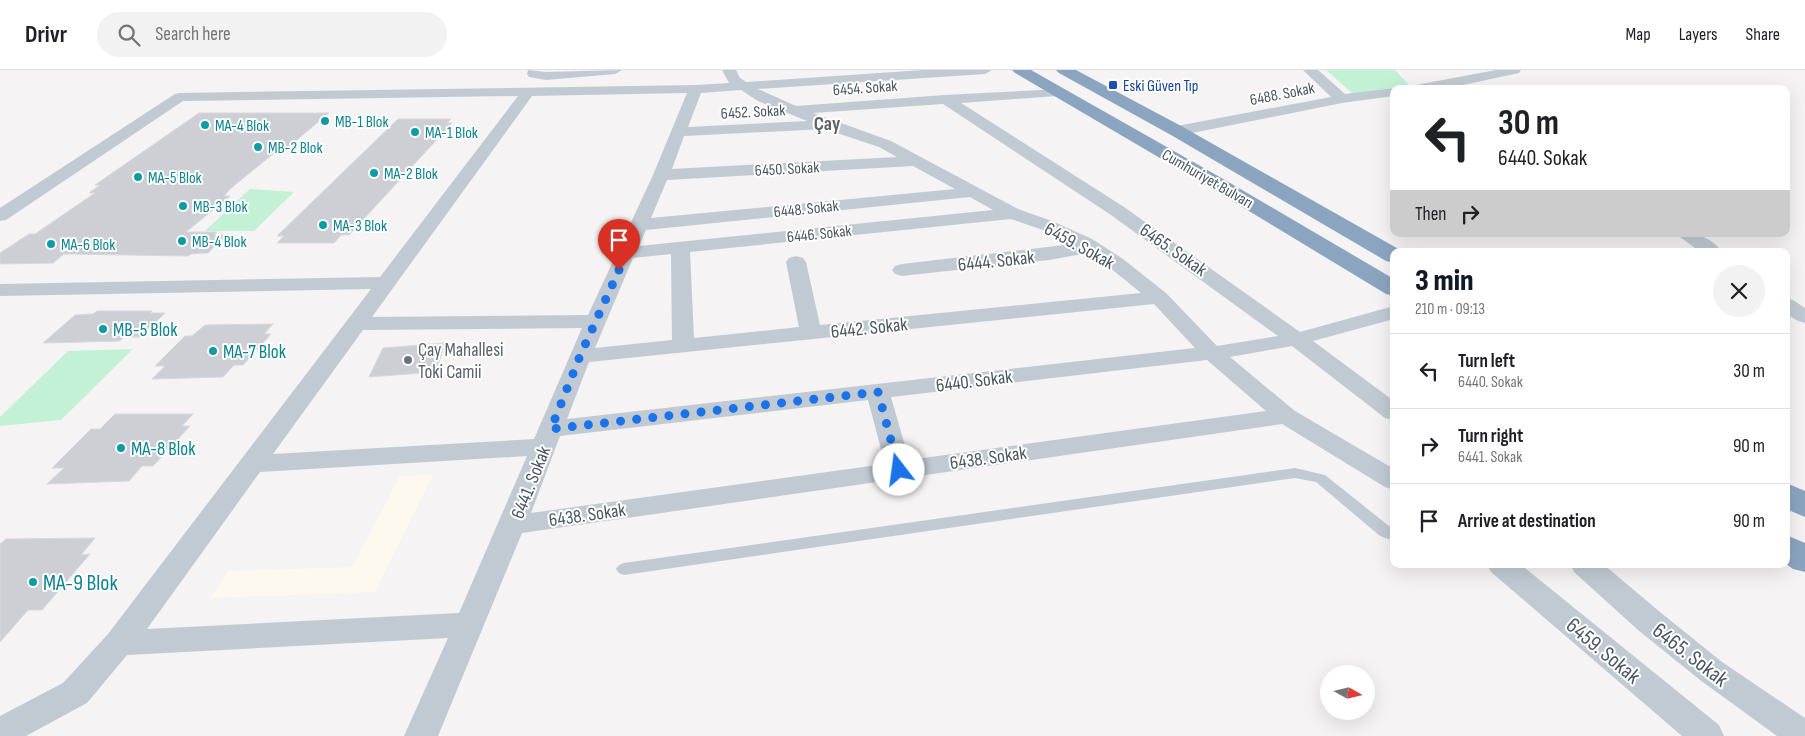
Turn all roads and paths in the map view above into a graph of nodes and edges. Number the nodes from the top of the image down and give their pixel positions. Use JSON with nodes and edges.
{"nodes":[{"id":1,"x":615,"y":70,"type":"edge"},
{"id":2,"x":729,"y":70,"type":"edge"},
{"id":3,"x":985,"y":70,"type":"edge"},
{"id":4,"x":1020,"y":70,"type":"edge"},
{"id":5,"x":1064,"y":70,"type":"edge"},
{"id":6,"x":1310,"y":70,"type":"edge"},
{"id":7,"x":1514,"y":70,"type":"edge"},
{"id":8,"x":833,"y":75,"type":"edge"},
{"id":9,"x":532,"y":81,"type":"edge"},
{"id":10,"x":1465,"y":85,"type":"edge"},
{"id":11,"x":745,"y":86,"type":"junction"},
{"id":12,"x":696,"y":89,"type":"junction"},
{"id":13,"x":1057,"y":92,"type":"junction"},
{"id":14,"x":1390,"y":93,"type":"edge"},
{"id":15,"x":945,"y":99,"type":"junction"},
{"id":16,"x":1342,"y":99,"type":"junction"},
{"id":17,"x":848,"y":106,"type":"junction"},
{"id":18,"x":795,"y":110,"type":"junction"},
{"id":19,"x":829,"y":125,"type":"junction"},
{"id":20,"x":1177,"y":131,"type":"junction"},
{"id":21,"x":678,"y":132,"type":"junction"},
{"id":22,"x":913,"y":160,"type":"junction"},
{"id":23,"x":661,"y":175,"type":"junction"},
{"id":24,"x":973,"y":192,"type":"junction"},
{"id":25,"x":1012,"y":213,"type":"junction"},
{"id":26,"x":0,"y":216,"type":"edge"},
{"id":27,"x":639,"y":225,"type":"junction"},
{"id":28,"x":1690,"y":237,"type":"edge"},
{"id":29,"x":680,"y":247,"type":"junction"},
{"id":30,"x":1091,"y":247,"type":"junction"},
{"id":31,"x":1706,"y":248,"type":"edge"},
{"id":32,"x":627,"y":253,"type":"junction"},
{"id":33,"x":1390,"y":254,"type":"edge"},
{"id":34,"x":796,"y":262,"type":"dead end"},
{"id":35,"x":902,"y":270,"type":"dead end"},
{"id":36,"x":387,"y":283,"type":"junction"},
{"id":37,"x":1390,"y":287,"type":"edge"},
{"id":38,"x":0,"y":290,"type":"edge"},
{"id":39,"x":1159,"y":297,"type":"junction"},
{"id":40,"x":1790,"y":307,"type":"edge"},
{"id":41,"x":1390,"y":313,"type":"edge"},
{"id":42,"x":1805,"y":317,"type":"edge"},
{"id":43,"x":596,"y":321,"type":"junction"},
{"id":44,"x":356,"y":324,"type":"junction"},
{"id":45,"x":811,"y":333,"type":"junction"},
{"id":46,"x":1297,"y":339,"type":"junction"},
{"id":47,"x":683,"y":346,"type":"junction"},
{"id":48,"x":1212,"y":353,"type":"junction"},
{"id":49,"x":580,"y":356,"type":"junction"},
{"id":50,"x":878,"y":392,"type":"junction"},
{"id":51,"x":1390,"y":410,"type":"edge"},
{"id":52,"x":1286,"y":416,"type":"junction"},
{"id":53,"x":548,"y":438,"type":"junction"},
{"id":54,"x":252,"y":464,"type":"junction"},
{"id":55,"x":899,"y":470,"type":"junction"},
{"id":56,"x":1390,"y":478,"type":"edge"},
{"id":57,"x":1790,"y":497,"type":"edge"},
{"id":58,"x":1805,"y":506,"type":"edge"},
{"id":59,"x":512,"y":524,"type":"junction"},
{"id":60,"x":1390,"y":534,"type":"edge"},
{"id":61,"x":1790,"y":549,"type":"edge"},
{"id":62,"x":1805,"y":560,"type":"edge"},
{"id":63,"x":1506,"y":568,"type":"edge"},
{"id":64,"x":1589,"y":568,"type":"edge"},
{"id":65,"x":624,"y":569,"type":"dead end"},
{"id":66,"x":469,"y":625,"type":"junction"},
{"id":67,"x":119,"y":643,"type":"junction"},
{"id":68,"x":0,"y":733,"type":"edge"},
{"id":69,"x":421,"y":736,"type":"edge"},
{"id":70,"x":1707,"y":736,"type":"edge"},
{"id":71,"x":1804,"y":736,"type":"edge"}],
"edges":[{"from":1,"to":9,"type":"street"},
{"from":2,"to":11,"type":"street","name":"6459. Sokak"},
{"from":3,"to":8,"type":"street"},
{"from":4,"to":13,"type":"highway","name":"Cumhuriyet Bulvarı"},
{"from":5,"to":20,"type":"highway","name":"Cumhuriyet Bulvarı"},
{"from":6,"to":16,"type":"street"},
{"from":7,"to":10,"type":"street"},
{"from":8,"to":11,"type":"street"},
{"from":8,"to":17,"type":"street"},
{"from":9,"to":12,"type":"street"},
{"from":9,"to":26,"type":"street"},
{"from":9,"to":36,"type":"street"},
{"from":11,"to":12,"type":"street"},
{"from":11,"to":18,"type":"street","name":"6459. Sokak"},
{"from":12,"to":21,"type":"street","name":"6441. Sokak"},
{"from":13,"to":15,"type":"street","name":"6454. Sokak"},
{"from":13,"to":37,"type":"highway","name":"Cumhuriyet Bulvarı"},
{"from":14,"to":16,"type":"street","name":"6488. Sokak"},
{"from":15,"to":17,"type":"street","name":"6454. Sokak"},
{"from":15,"to":46,"type":"street","name":"6465. Sokak"},
{"from":16,"to":20,"type":"street","name":"6488. Sokak"},
{"from":17,"to":18,"type":"street","name":"6454. Sokak"},
{"from":18,"to":19,"type":"street","name":"6459. Sokak"},
{"from":19,"to":21,"type":"street","name":"6452. Sokak"},
{"from":19,"to":22,"type":"street","name":"6459. Sokak"},
{"from":20,"to":33,"type":"highway","name":"Cumhuriyet Bulvarı"},
{"from":21,"to":23,"type":"street","name":"6441. Sokak"},
{"from":22,"to":23,"type":"street","name":"6450. Sokak"},
{"from":22,"to":24,"type":"street","name":"6459. Sokak"},
{"from":23,"to":27,"type":"street","name":"6441. Sokak"},
{"from":24,"to":25,"type":"street","name":"6459. Sokak"},
{"from":24,"to":27,"type":"street","name":"6448. Sokak"},
{"from":25,"to":29,"type":"street","name":"6446. Sokak"},
{"from":25,"to":30,"type":"street","name":"6459. Sokak"},
{"from":27,"to":32,"type":"street","name":"6441. Sokak"},
{"from":28,"to":31,"type":"street"},
{"from":29,"to":32,"type":"street","name":"6446. Sokak"},
{"from":29,"to":47,"type":"street"},
{"from":30,"to":35,"type":"street","name":"6444. Sokak"},
{"from":30,"to":39,"type":"street","name":"6459. Sokak"},
{"from":32,"to":43,"type":"street","name":"6441. Sokak"},
{"from":34,"to":45,"type":"street"},
{"from":36,"to":38,"type":"street"},
{"from":36,"to":44,"type":"street"},
{"from":39,"to":45,"type":"street","name":"6442. Sokak"},
{"from":39,"to":48,"type":"street","name":"6459. Sokak"},
{"from":40,"to":42,"type":"street"},
{"from":41,"to":46,"type":"street","name":"6440. Sokak"},
{"from":43,"to":44,"type":"street"},
{"from":43,"to":49,"type":"street","name":"6441. Sokak"},
{"from":44,"to":54,"type":"street"},
{"from":45,"to":47,"type":"street","name":"6442. Sokak"},
{"from":46,"to":48,"type":"street","name":"6440. Sokak"},
{"from":46,"to":51,"type":"street","name":"6465. Sokak"},
{"from":47,"to":49,"type":"street","name":"6442. Sokak"},
{"from":48,"to":50,"type":"street","name":"6440. Sokak"},
{"from":48,"to":52,"type":"street","name":"6459. Sokak"},
{"from":49,"to":53,"type":"street","name":"6441. Sokak"},
{"from":50,"to":53,"type":"street","name":"6440. Sokak"},
{"from":50,"to":55,"type":"street"},
{"from":52,"to":55,"type":"street","name":"6438. Sokak"},
{"from":52,"to":56,"type":"street","name":"6459. Sokak"},
{"from":53,"to":54,"type":"street","name":"6440. Sokak"},
{"from":53,"to":59,"type":"street","name":"6441. Sokak"},
{"from":54,"to":67,"type":"street"},
{"from":55,"to":59,"type":"street","name":"6438. Sokak"},
{"from":57,"to":58,"type":"highway"},
{"from":59,"to":66,"type":"street","name":"6441. Sokak"},
{"from":60,"to":65,"type":"lane"},
{"from":61,"to":62,"type":"highway"},
{"from":63,"to":70,"type":"street","name":"6459. Sokak"},
{"from":64,"to":71,"type":"street","name":"6465. Sokak"},
{"from":66,"to":67,"type":"street"},
{"from":66,"to":69,"type":"street","name":"6441. Sokak"},
{"from":67,"to":68,"type":"street"}]}
